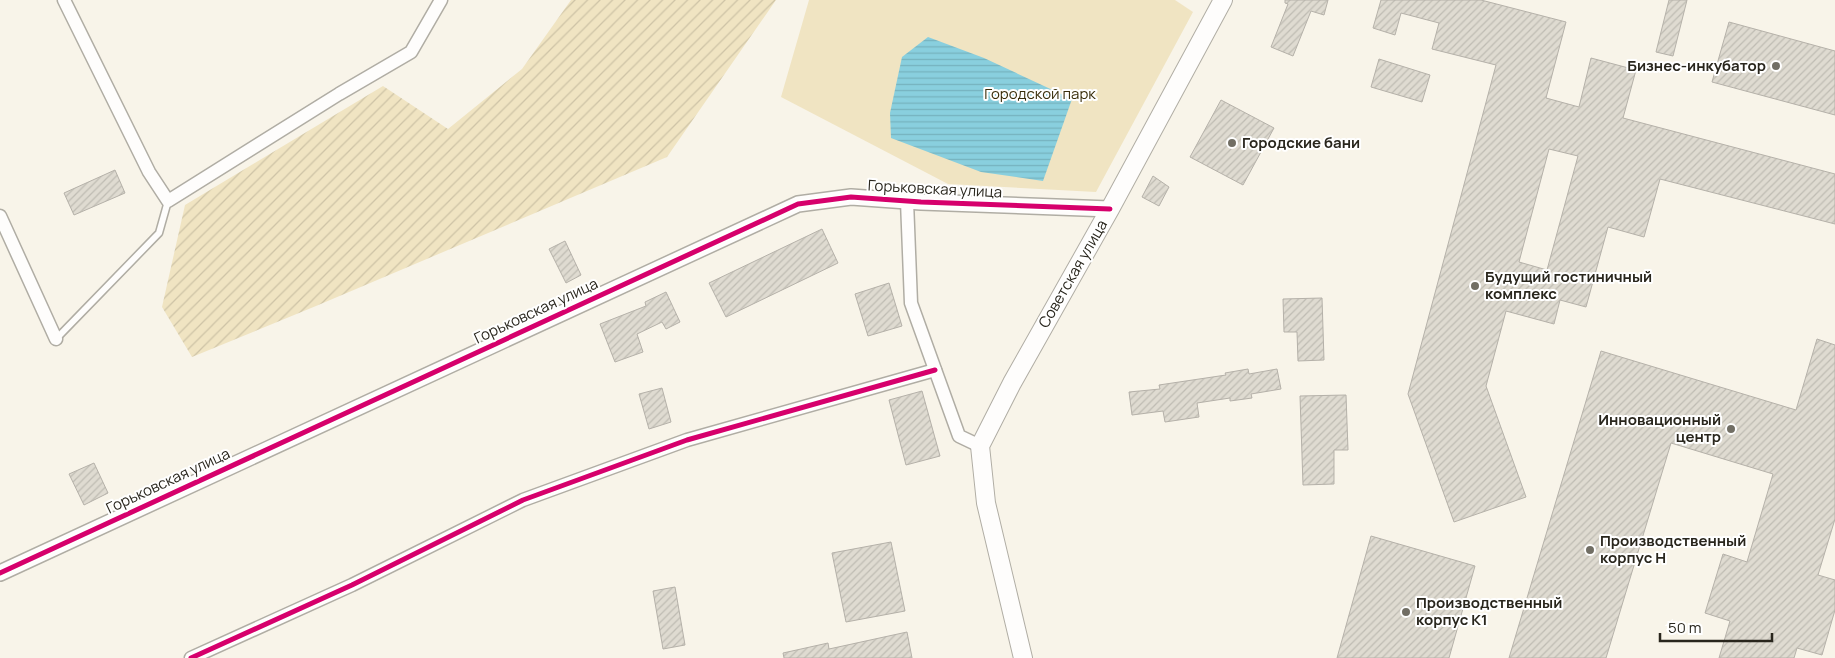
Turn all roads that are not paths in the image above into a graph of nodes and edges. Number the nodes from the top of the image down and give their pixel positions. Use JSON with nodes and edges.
{"nodes":[{"id":1,"x":64,"y":0,"type":"edge"},
{"id":2,"x":441,"y":0,"type":"edge"},
{"id":3,"x":1223,"y":0,"type":"edge"},
{"id":4,"x":168,"y":201,"type":"junction"},
{"id":5,"x":907,"y":201,"type":"junction"},
{"id":6,"x":1110,"y":209,"type":"junction"},
{"id":7,"x":0,"y":216,"type":"edge"},
{"id":8,"x":56,"y":338,"type":"joint"},
{"id":9,"x":935,"y":370,"type":"junction"},
{"id":10,"x":980,"y":446,"type":"junction"},
{"id":11,"x":0,"y":572,"type":"edge"},
{"id":12,"x":191,"y":658,"type":"edge"},
{"id":13,"x":1023,"y":658,"type":"edge"}],
"edges":[{"from":1,"to":4,"type":"street"},
{"from":2,"to":4,"type":"street"},
{"from":3,"to":6,"type":"main road","name":"Советская улица"},
{"from":4,"to":8,"type":"lane"},
{"from":5,"to":6,"type":"street","name":"Горьковская улица"},
{"from":5,"to":9,"type":"street"},
{"from":5,"to":11,"type":"street","name":"Горьковская улица"},
{"from":6,"to":10,"type":"main road","name":"Советская улица"},
{"from":7,"to":8,"type":"street"},
{"from":9,"to":10,"type":"street"},
{"from":9,"to":12,"type":"street"},
{"from":10,"to":13,"type":"main road"}]}
